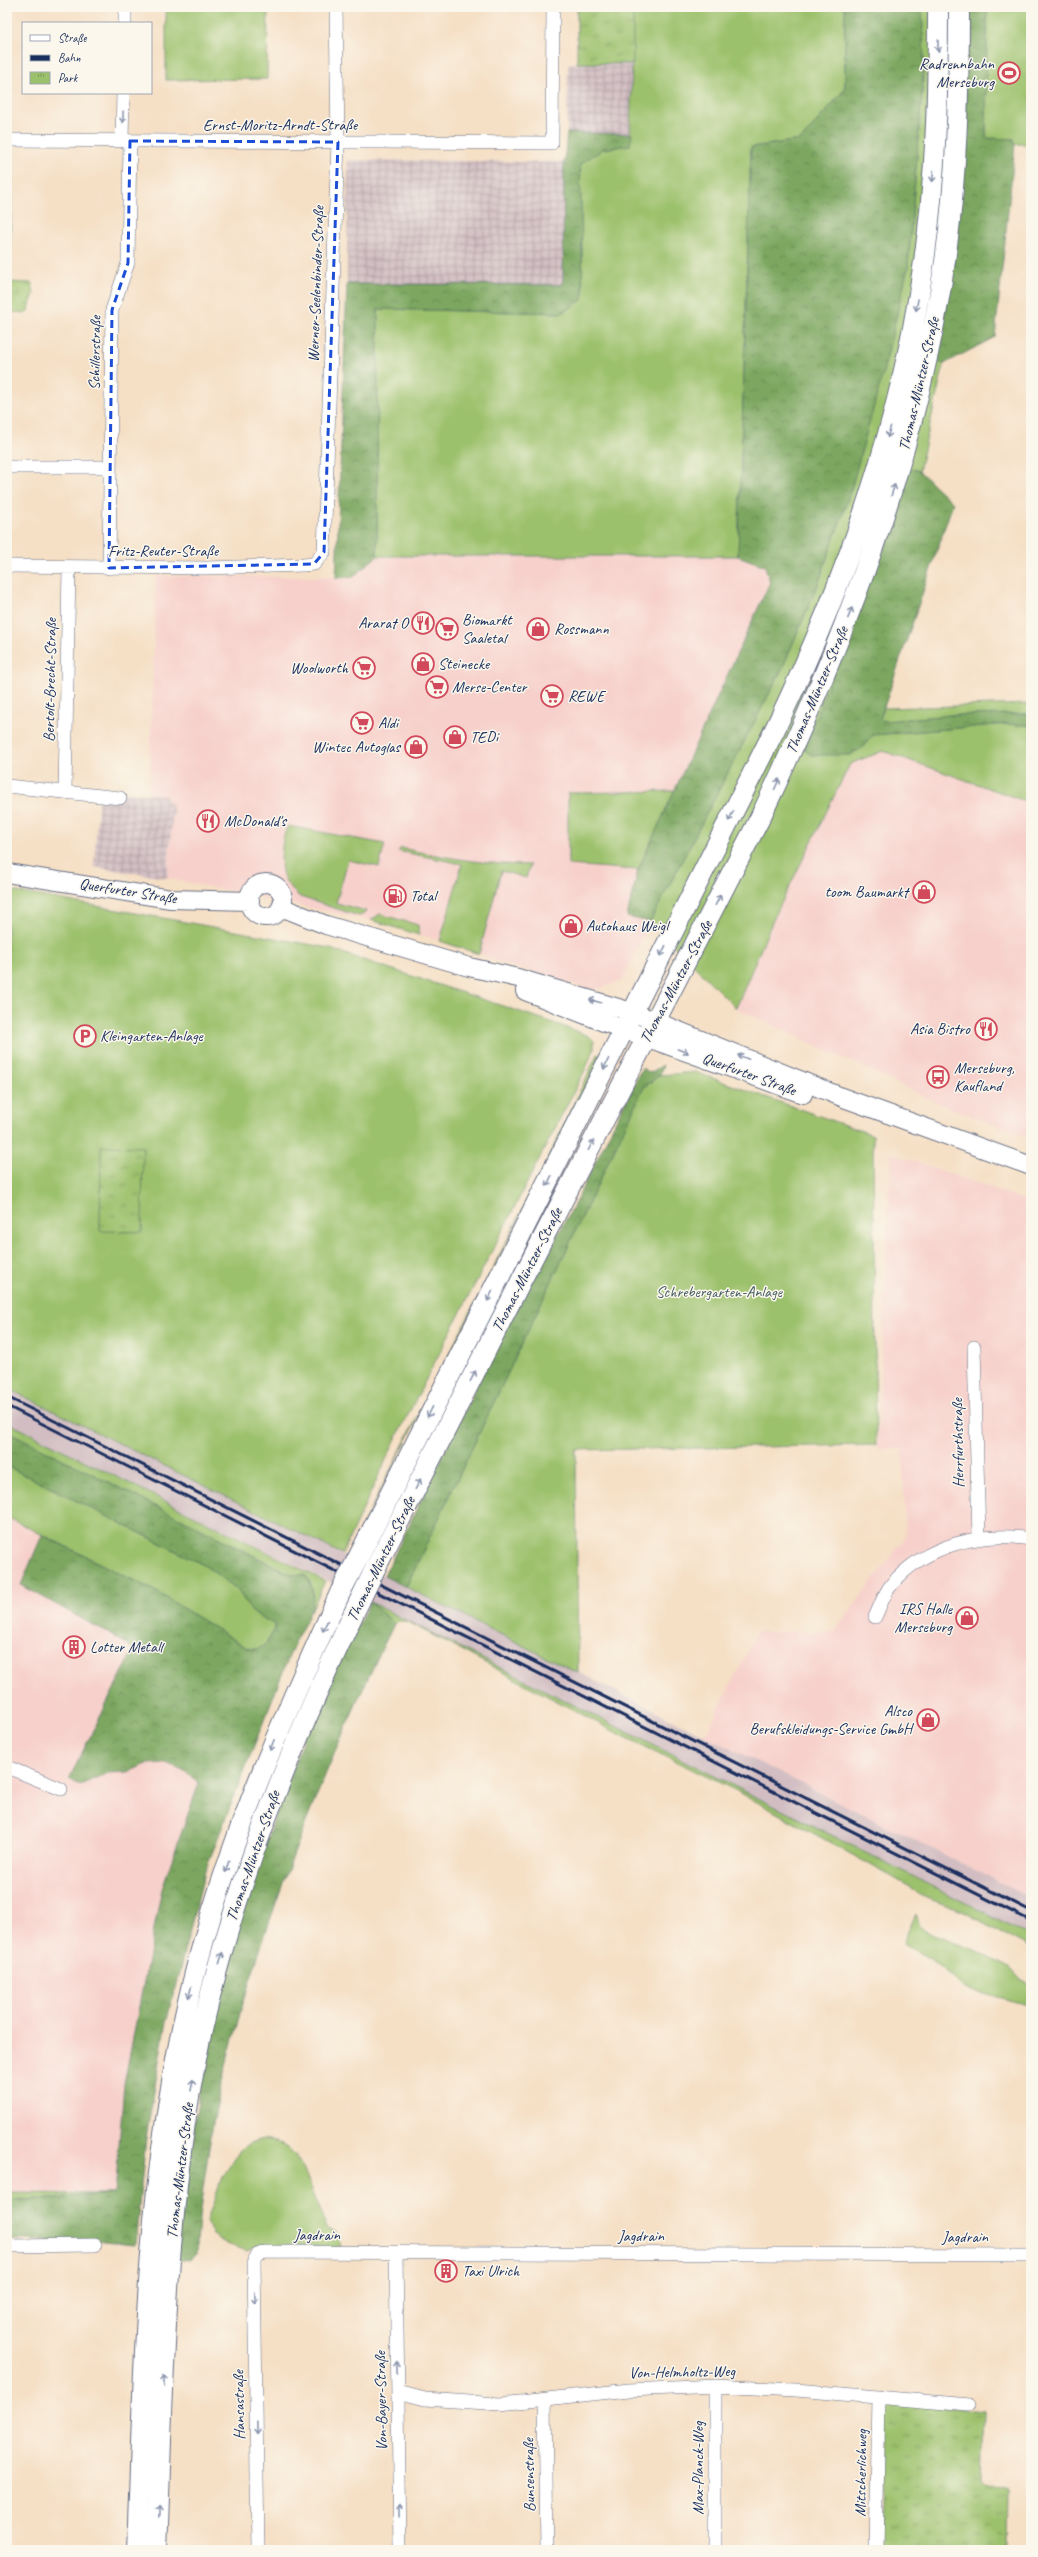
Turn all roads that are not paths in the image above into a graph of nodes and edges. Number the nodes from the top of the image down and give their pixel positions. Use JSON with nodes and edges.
{"nodes":[{"id":1,"x":125,"y":7,"type":"edge"},
{"id":2,"x":336,"y":7,"type":"edge"},
{"id":3,"x":553,"y":7,"type":"edge"},
{"id":4,"x":938,"y":7,"type":"edge"},
{"id":5,"x":959,"y":7,"type":"edge"},
{"id":6,"x":125,"y":22,"type":"edge"},
{"id":7,"x":123,"y":94,"type":"edge"},
{"id":8,"x":7,"y":140,"type":"edge"},
{"id":9,"x":126,"y":141,"type":"junction"},
{"id":10,"x":338,"y":142,"type":"junction"},
{"id":11,"x":7,"y":467,"type":"edge"},
{"id":12,"x":110,"y":467,"type":"junction"},
{"id":13,"x":319,"y":561,"type":"joint"},
{"id":14,"x":7,"y":566,"type":"edge"},
{"id":15,"x":70,"y":568,"type":"junction"},
{"id":16,"x":109,"y":568,"type":"junction"},
{"id":17,"x":7,"y":786,"type":"edge"},
{"id":18,"x":66,"y":792,"type":"junction"},
{"id":19,"x":120,"y":798,"type":"dead end"},
{"id":20,"x":7,"y":873,"type":"edge"},
{"id":21,"x":250,"y":901,"type":"junction"},
{"id":22,"x":281,"y":907,"type":"junction"},
{"id":23,"x":628,"y":1021,"type":"junction"},
{"id":24,"x":651,"y":1030,"type":"junction"},
{"id":25,"x":1031,"y":1166,"type":"edge"},
{"id":26,"x":1031,"y":1176,"type":"edge"},
{"id":27,"x":974,"y":1347,"type":"dead end"},
{"id":28,"x":979,"y":1538,"type":"junction"},
{"id":29,"x":1031,"y":1539,"type":"edge"},
{"id":30,"x":875,"y":1617,"type":"dead end"},
{"id":31,"x":7,"y":1767,"type":"edge"},
{"id":32,"x":61,"y":1789,"type":"dead end"},
{"id":33,"x":95,"y":2245,"type":"dead end"},
{"id":34,"x":7,"y":2246,"type":"edge"},
{"id":35,"x":396,"y":2252,"type":"junction"},
{"id":36,"x":1031,"y":2254,"type":"edge"},
{"id":37,"x":254,"y":2260,"type":"joint"},
{"id":38,"x":715,"y":2386,"type":"junction"},
{"id":39,"x":398,"y":2392,"type":"junction"},
{"id":40,"x":878,"y":2397,"type":"junction"},
{"id":41,"x":545,"y":2400,"type":"junction"},
{"id":42,"x":969,"y":2406,"type":"dead end"},
{"id":43,"x":137,"y":2550,"type":"edge"},
{"id":44,"x":157,"y":2550,"type":"edge"},
{"id":45,"x":258,"y":2550,"type":"edge"},
{"id":46,"x":400,"y":2550,"type":"edge"},
{"id":47,"x":546,"y":2550,"type":"edge"},
{"id":48,"x":716,"y":2550,"type":"edge"},
{"id":49,"x":876,"y":2550,"type":"edge"}],
"edges":[{"from":1,"to":6,"type":"street"},
{"from":2,"to":10,"type":"street","name":"Werner-Seelenbinder-Straße"},
{"from":3,"to":10,"type":"street","name":"Ernst-Moritz-Arndt-Straße"},
{"from":4,"to":23,"type":"main road","name":"Thomas-Müntzer-Straße","one_way":true},
{"from":24,"to":5,"type":"main road","name":"Thomas-Müntzer-Straße","one_way":true},
{"from":7,"to":9,"type":"street","name":"Schillerstraße","one_way":true},
{"from":8,"to":9,"type":"street","name":"Ernst-Moritz-Arndt-Straße"},
{"from":9,"to":10,"type":"street","name":"Ernst-Moritz-Arndt-Straße"},
{"from":9,"to":12,"type":"street","name":"Schillerstraße"},
{"from":10,"to":13,"type":"street","name":"Werner-Seelenbinder-Straße"},
{"from":11,"to":12,"type":"street"},
{"from":12,"to":16,"type":"street","name":"Schillerstraße"},
{"from":13,"to":16,"type":"street","name":"Fritz-Reuter-Straße"},
{"from":14,"to":15,"type":"street","name":"Fritz-Reuter-Straße"},
{"from":15,"to":16,"type":"street","name":"Fritz-Reuter-Straße"},
{"from":15,"to":18,"type":"street","name":"Bertolt-Brecht-Straße"},
{"from":17,"to":18,"type":"street"},
{"from":18,"to":19,"type":"street"},
{"from":20,"to":21,"type":"main road","name":"Querfurter Straße"},
{"from":21,"to":22,"type":"main road"},
{"from":21,"to":22,"type":"main road"},
{"from":22,"to":23,"type":"main road","name":"Querfurter Straße"},
{"from":23,"to":24,"type":"main road","name":"Querfurter Straße"},
{"from":23,"to":43,"type":"main road","name":"Thomas-Müntzer-Straße","one_way":true,"bridge":true},
{"from":25,"to":24,"type":"main road","name":"Querfurter Straße","one_way":true},
{"from":24,"to":26,"type":"main road","name":"Querfurter Straße","one_way":true},
{"from":44,"to":24,"type":"main road","name":"Thomas-Müntzer-Straße","one_way":true,"bridge":true},
{"from":27,"to":28,"type":"street","name":"Herrfurthstraße"},
{"from":28,"to":29,"type":"street"},
{"from":28,"to":30,"type":"street"},
{"from":31,"to":32,"type":"street"},
{"from":33,"to":34,"type":"street"},
{"from":35,"to":36,"type":"street","name":"Jagdrain"},
{"from":35,"to":37,"type":"street","name":"Jagdrain"},
{"from":39,"to":35,"type":"street","name":"Von-Bayer-Straße","one_way":true},
{"from":37,"to":45,"type":"street","name":"Hansastraße","one_way":true},
{"from":38,"to":40,"type":"street","name":"Von-Helmholtz-Weg"},
{"from":38,"to":41,"type":"street","name":"Von-Helmholtz-Weg"},
{"from":38,"to":48,"type":"street","name":"Max-Planck-Weg"},
{"from":39,"to":41,"type":"street","name":"Von-Helmholtz-Weg"},
{"from":46,"to":39,"type":"street","name":"Von-Bayer-Straße","one_way":true},
{"from":40,"to":42,"type":"street","name":"Von-Helmholtz-Weg"},
{"from":40,"to":49,"type":"street","name":"Mitscherlichweg"},
{"from":41,"to":47,"type":"street","name":"Bunsenstraße"}]}
